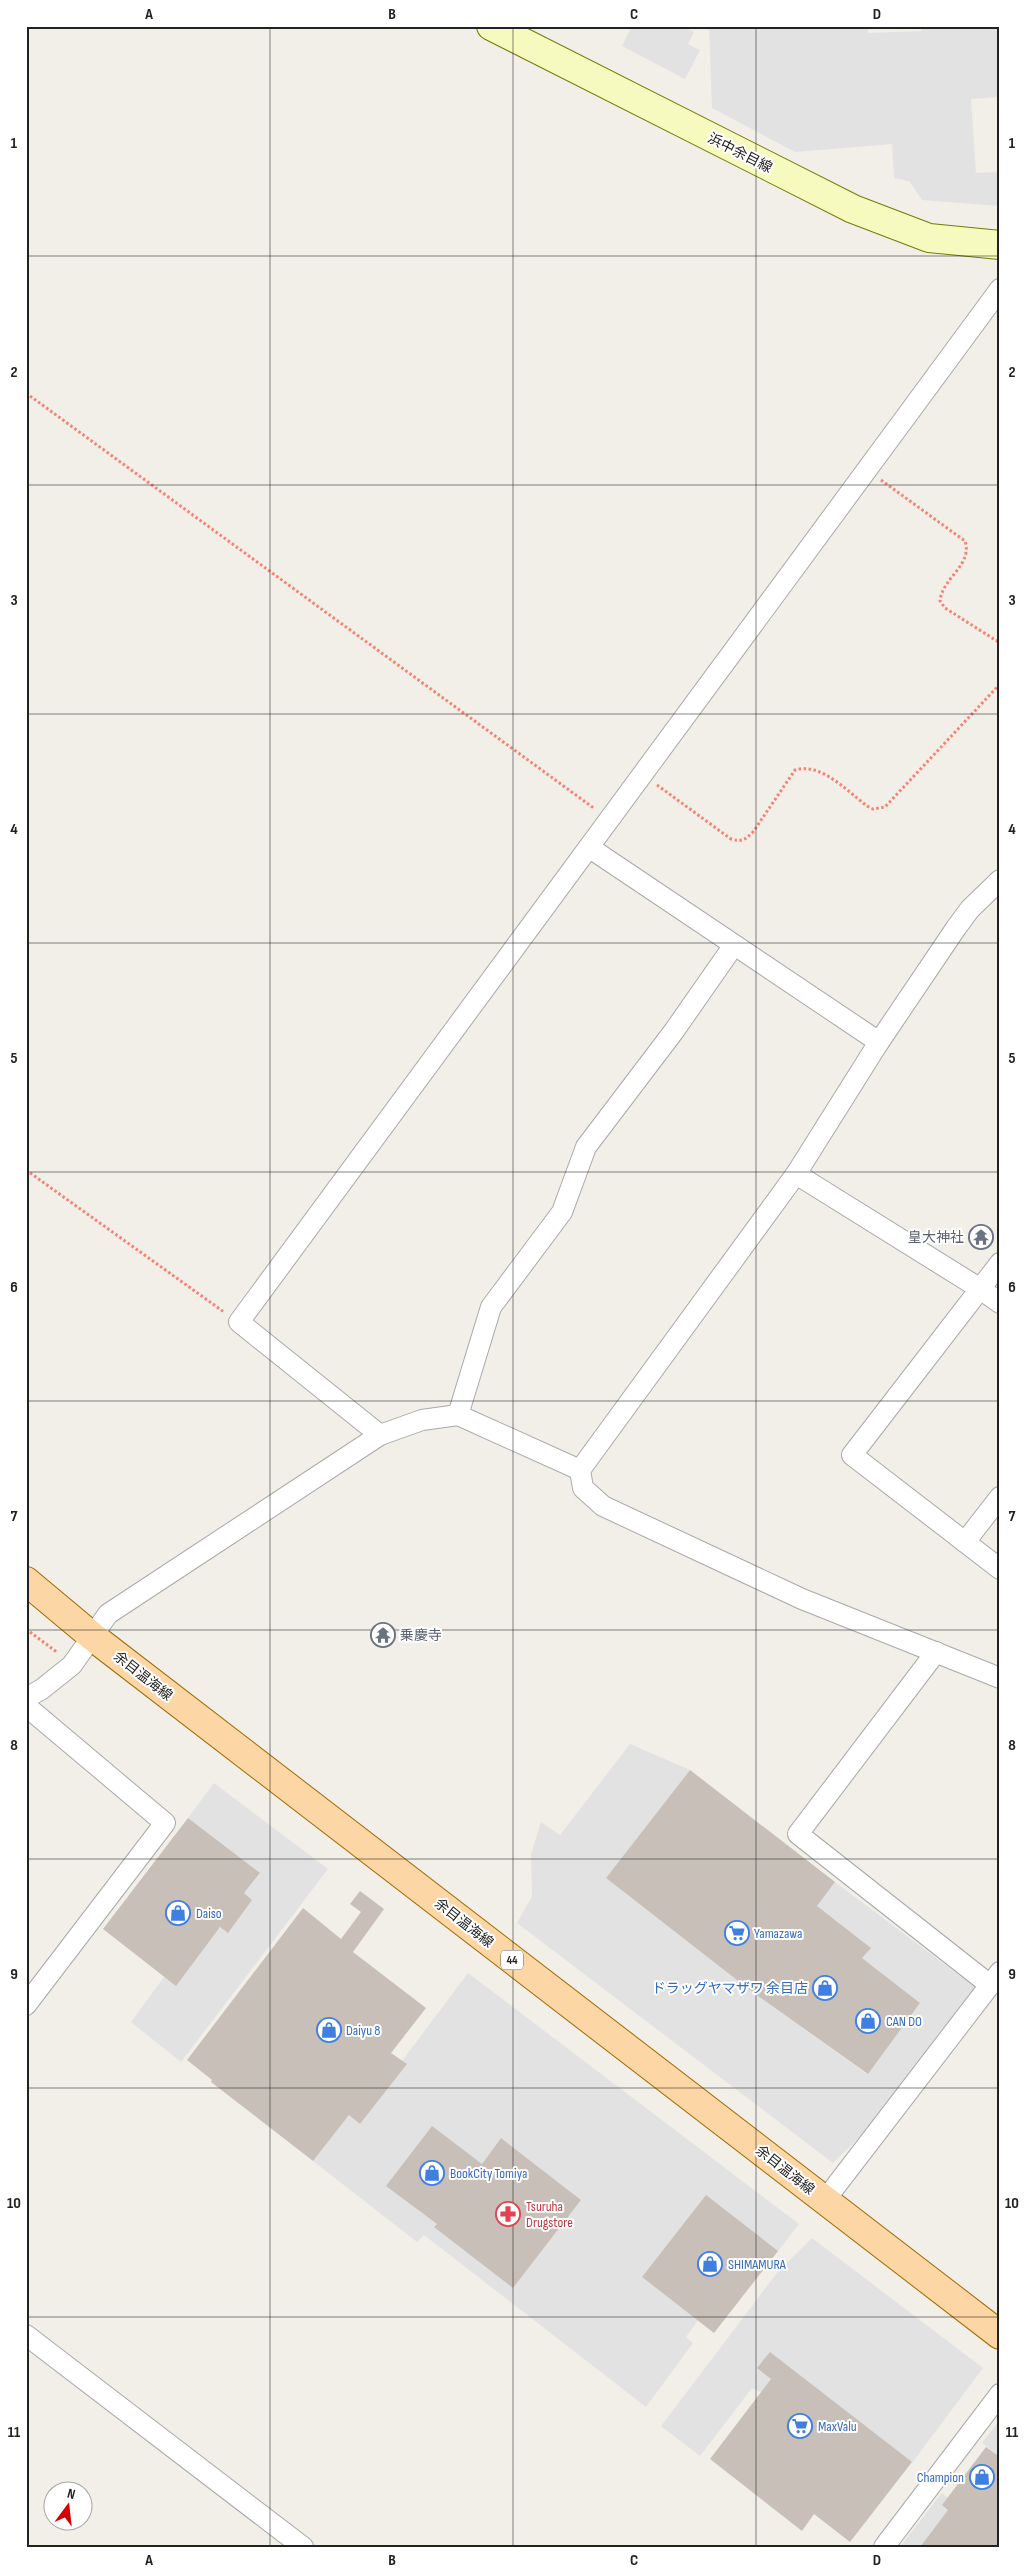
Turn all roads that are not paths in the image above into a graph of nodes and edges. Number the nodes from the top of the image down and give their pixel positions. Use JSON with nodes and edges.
{"nodes":[{"id":1,"x":491,"y":26,"type":"edge"},
{"id":2,"x":1000,"y":245,"type":"edge"},
{"id":3,"x":1000,"y":289,"type":"edge"},
{"id":4,"x":590,"y":848,"type":"junction"},
{"id":5,"x":1000,"y":880,"type":"edge"},
{"id":6,"x":734,"y":945,"type":"junction"},
{"id":7,"x":878,"y":1042,"type":"junction"},
{"id":8,"x":796,"y":1174,"type":"junction"},
{"id":9,"x":1000,"y":1264,"type":"edge"},
{"id":10,"x":979,"y":1288,"type":"junction"},
{"id":11,"x":1000,"y":1303,"type":"edge"},
{"id":12,"x":458,"y":1414,"type":"junction"},
{"id":13,"x":380,"y":1435,"type":"junction"},
{"id":14,"x":580,"y":1470,"type":"junction"},
{"id":15,"x":1000,"y":1497,"type":"edge"},
{"id":16,"x":965,"y":1542,"type":"junction"},
{"id":17,"x":1000,"y":1569,"type":"edge"},
{"id":18,"x":26,"y":1581,"type":"edge"},
{"id":19,"x":93,"y":1637,"type":"junction"},
{"id":20,"x":936,"y":1652,"type":"junction"},
{"id":21,"x":1000,"y":1678,"type":"edge"},
{"id":22,"x":26,"y":1698,"type":"edge"},
{"id":23,"x":26,"y":1706,"type":"edge"},
{"id":24,"x":995,"y":1978,"type":"edge"},
{"id":25,"x":26,"y":2005,"type":"edge"},
{"id":26,"x":825,"y":2200,"type":"junction"},
{"id":27,"x":26,"y":2335,"type":"edge"},
{"id":28,"x":1000,"y":2335,"type":"edge"},
{"id":29,"x":1000,"y":2394,"type":"edge"},
{"id":30,"x":304,"y":2547,"type":"edge"},
{"id":31,"x":884,"y":2547,"type":"edge"}],
"edges":[{"from":1,"to":2,"type":"main road","name":"浜中余目線"},
{"from":3,"to":4,"type":"street"},
{"from":4,"to":6,"type":"street"},
{"from":4,"to":13,"type":"street"},
{"from":5,"to":7,"type":"street"},
{"from":6,"to":7,"type":"street"},
{"from":6,"to":12,"type":"street"},
{"from":7,"to":8,"type":"street"},
{"from":8,"to":10,"type":"street"},
{"from":8,"to":14,"type":"street"},
{"from":9,"to":10,"type":"street"},
{"from":10,"to":11,"type":"street"},
{"from":10,"to":16,"type":"street"},
{"from":12,"to":13,"type":"street"},
{"from":12,"to":14,"type":"street"},
{"from":13,"to":19,"type":"street"},
{"from":14,"to":20,"type":"street"},
{"from":15,"to":16,"type":"street"},
{"from":16,"to":17,"type":"street"},
{"from":18,"to":19,"type":"main road","name":"余目温海線","number":"44"},
{"from":19,"to":22,"type":"street"},
{"from":19,"to":26,"type":"main road","name":"余目温海線","number":"44"},
{"from":20,"to":21,"type":"street"},
{"from":20,"to":24,"type":"street"},
{"from":23,"to":25,"type":"street"},
{"from":24,"to":26,"type":"street"},
{"from":26,"to":28,"type":"main road","name":"余目温海線","number":"44"},
{"from":27,"to":30,"type":"street"},
{"from":29,"to":31,"type":"street"}]}
